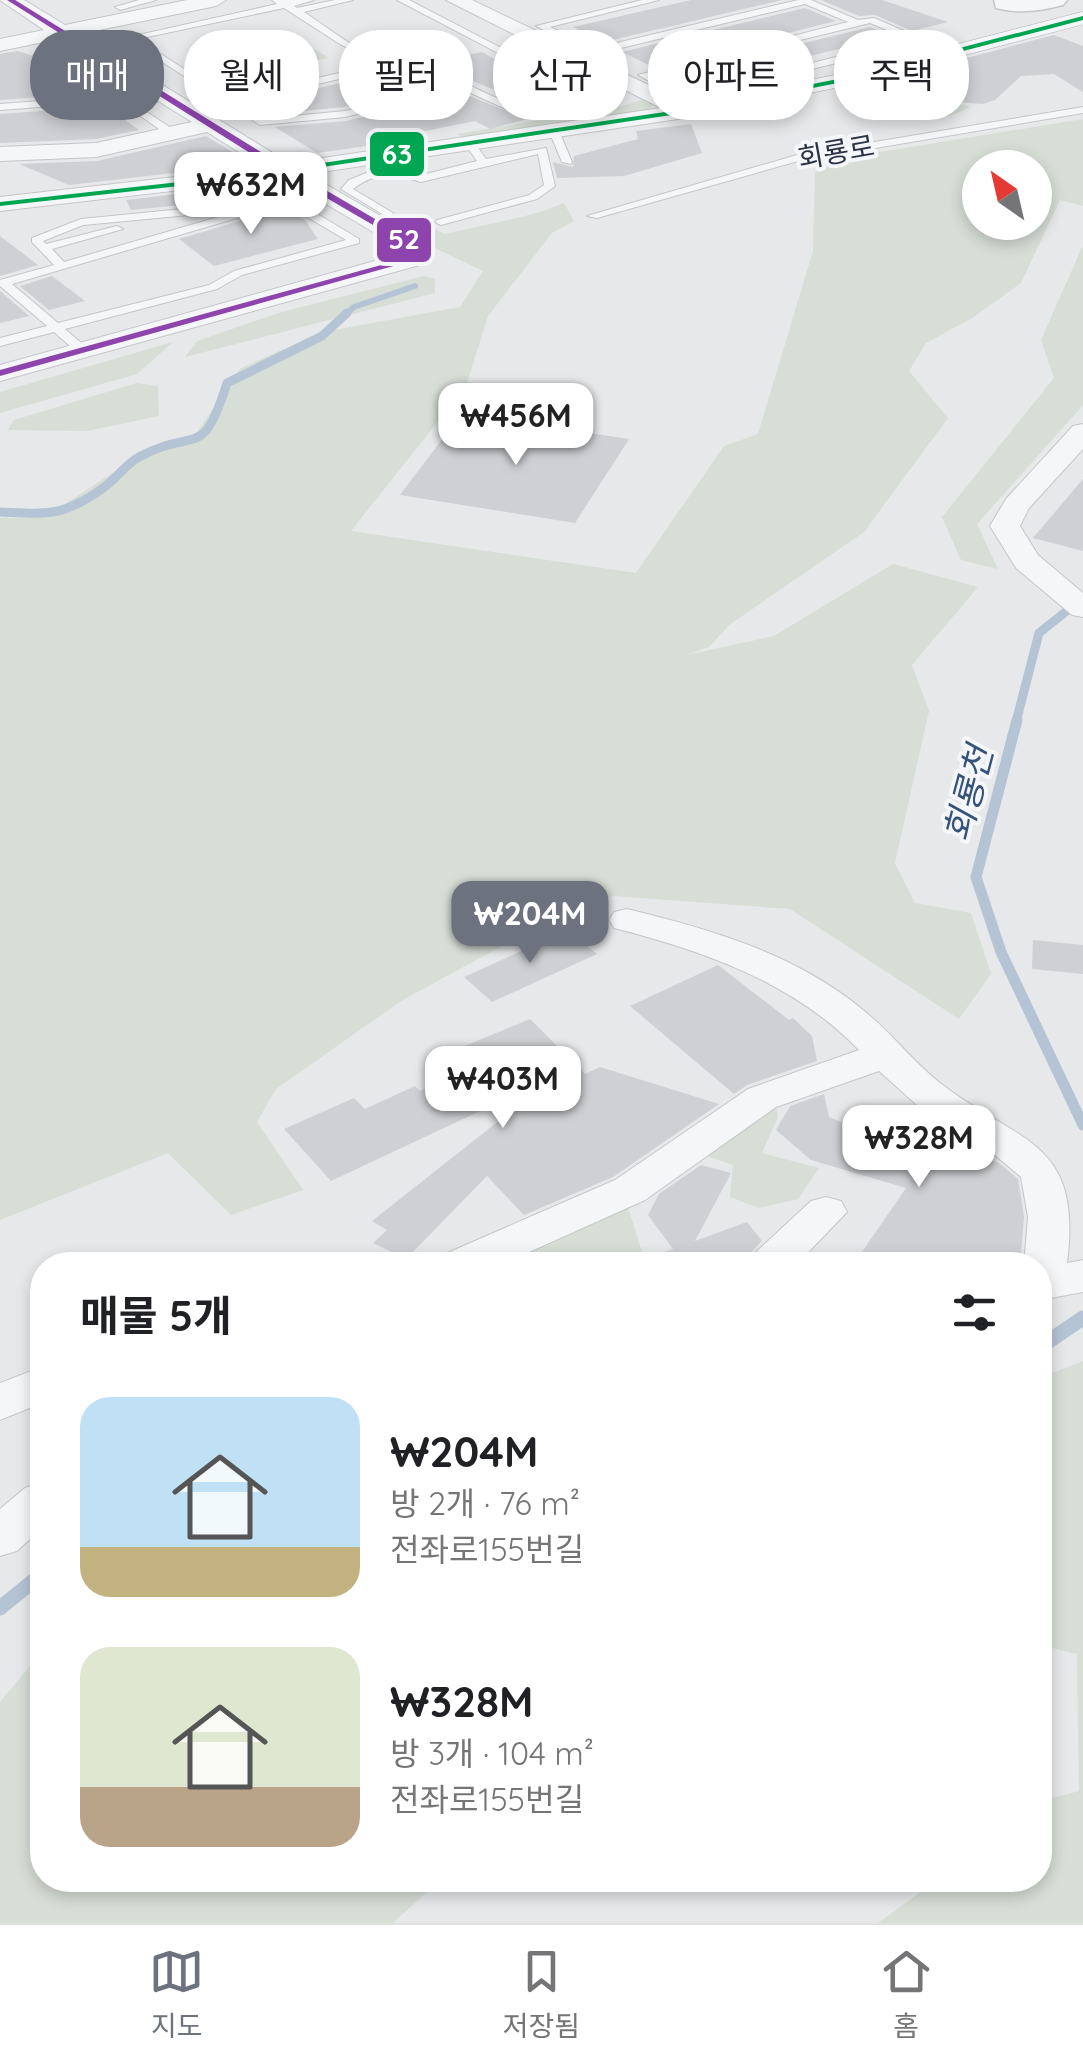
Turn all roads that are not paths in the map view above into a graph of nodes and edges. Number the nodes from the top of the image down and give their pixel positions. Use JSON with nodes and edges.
{"nodes":[{"id":1,"x":10,"y":0,"type":"edge"},
{"id":2,"x":151,"y":0,"type":"edge"},
{"id":3,"x":216,"y":0,"type":"edge"},
{"id":4,"x":310,"y":0,"type":"edge"},
{"id":5,"x":348,"y":0,"type":"edge"},
{"id":6,"x":402,"y":0,"type":"edge"},
{"id":7,"x":456,"y":0,"type":"edge"},
{"id":8,"x":654,"y":0,"type":"edge"},
{"id":9,"x":804,"y":1,"type":"edge"},
{"id":10,"x":997,"y":2,"type":"edge"},
{"id":11,"x":286,"y":5,"type":"edge"},
{"id":12,"x":120,"y":6,"type":"dead end"},
{"id":13,"x":1049,"y":13,"type":"edge"},
{"id":14,"x":1080,"y":15,"type":"edge"},
{"id":15,"x":857,"y":23,"type":"junction"},
{"id":16,"x":59,"y":30,"type":"edge"},
{"id":17,"x":72,"y":30,"type":"edge"},
{"id":18,"x":460,"y":30,"type":"edge"},
{"id":19,"x":894,"y":30,"type":"edge"},
{"id":20,"x":339,"y":36,"type":"edge"},
{"id":21,"x":473,"y":37,"type":"edge"},
{"id":22,"x":30,"y":38,"type":"edge"},
{"id":23,"x":0,"y":44,"type":"edge"},
{"id":24,"x":969,"y":45,"type":"edge"},
{"id":25,"x":834,"y":61,"type":"edge"},
{"id":26,"x":184,"y":73,"type":"edge"},
{"id":27,"x":473,"y":91,"type":"edge"},
{"id":28,"x":648,"y":93,"type":"edge"},
{"id":29,"x":164,"y":96,"type":"edge"},
{"id":30,"x":0,"y":107,"type":"edge"},
{"id":31,"x":1083,"y":110,"type":"edge"},
{"id":32,"x":339,"y":115,"type":"edge"},
{"id":33,"x":648,"y":117,"type":"edge"},
{"id":34,"x":257,"y":120,"type":"edge"},
{"id":35,"x":260,"y":122,"type":"junction"},
{"id":36,"x":210,"y":125,"type":"junction"},
{"id":37,"x":554,"y":131,"type":"junction"},
{"id":38,"x":173,"y":134,"type":"junction"},
{"id":39,"x":477,"y":153,"type":"junction"},
{"id":40,"x":0,"y":154,"type":"edge"},
{"id":41,"x":568,"y":162,"type":"dead end"},
{"id":42,"x":288,"y":171,"type":"junction"},
{"id":43,"x":320,"y":190,"type":"junction"},
{"id":44,"x":282,"y":201,"type":"junction"},
{"id":45,"x":0,"y":204,"type":"edge"},
{"id":46,"x":389,"y":216,"type":"dead end"},
{"id":47,"x":593,"y":216,"type":"dead end"},
{"id":48,"x":442,"y":222,"type":"dead end"},
{"id":49,"x":116,"y":229,"type":"dead end"},
{"id":50,"x":44,"y":248,"type":"junction"},
{"id":51,"x":62,"y":266,"type":"junction"},
{"id":52,"x":2,"y":283,"type":"edge"},
{"id":53,"x":57,"y":328,"type":"junction"},
{"id":54,"x":0,"y":342,"type":"edge"},
{"id":55,"x":82,"y":350,"type":"junction"},
{"id":56,"x":0,"y":373,"type":"edge"},
{"id":57,"x":1083,"y":432,"type":"edge"},
{"id":58,"x":1083,"y":608,"type":"edge"},
{"id":59,"x":627,"y":920,"type":"dead end"},
{"id":60,"x":887,"y":1054,"type":"junction"},
{"id":61,"x":826,"y":1212,"type":"dead end"},
{"id":62,"x":489,"y":1252,"type":"edge"},
{"id":63,"x":783,"y":1252,"type":"edge"},
{"id":64,"x":1055,"y":1281,"type":"edge"},
{"id":65,"x":30,"y":1389,"type":"edge"},
{"id":66,"x":0,"y":1403,"type":"edge"},
{"id":67,"x":30,"y":1511,"type":"edge"},
{"id":68,"x":0,"y":1536,"type":"edge"}],
"edges":[{"from":1,"to":16,"type":"street"},
{"from":2,"to":12,"type":"lane"},
{"from":3,"to":17,"type":"street"},
{"from":4,"to":11,"type":"lane"},
{"from":5,"to":11,"type":"lane"},
{"from":6,"to":18,"type":"lane"},
{"from":7,"to":28,"type":"street"},
{"from":8,"to":9,"type":"lane"},
{"from":9,"to":15,"type":"lane"},
{"from":10,"to":13,"type":"street"},
{"from":11,"to":20,"type":"lane"},
{"from":11,"to":26,"type":"lane"},
{"from":13,"to":14,"type":"street"},
{"from":13,"to":24,"type":"street"},
{"from":15,"to":19,"type":"lane"},
{"from":15,"to":25,"type":"lane"},
{"from":21,"to":27,"type":"lane"},
{"from":22,"to":23,"type":"street"},
{"from":29,"to":36,"type":"street"},
{"from":30,"to":38,"type":"lane"},
{"from":31,"to":47,"type":"lane","name":"회룡로"},
{"from":32,"to":35,"type":"lane"},
{"from":33,"to":37,"type":"street"},
{"from":34,"to":35,"type":"lane"},
{"from":35,"to":36,"type":"lane"},
{"from":36,"to":38,"type":"street"},
{"from":36,"to":42,"type":"street"},
{"from":37,"to":39,"type":"street"},
{"from":37,"to":41,"type":"lane"},
{"from":38,"to":40,"type":"street"},
{"from":39,"to":42,"type":"street"},
{"from":39,"to":46,"type":"lane"},
{"from":39,"to":48,"type":"lane"},
{"from":42,"to":43,"type":"street"},
{"from":42,"to":45,"type":"street"},
{"from":43,"to":44,"type":"lane"},
{"from":43,"to":55,"type":"street"},
{"from":44,"to":50,"type":"lane"},
{"from":44,"to":51,"type":"lane"},
{"from":44,"to":53,"type":"lane"},
{"from":49,"to":50,"type":"lane"},
{"from":50,"to":51,"type":"lane"},
{"from":51,"to":52,"type":"lane"},
{"from":52,"to":53,"type":"lane"},
{"from":53,"to":54,"type":"lane"},
{"from":53,"to":55,"type":"lane"},
{"from":55,"to":56,"type":"street"},
{"from":57,"to":58,"type":"street"},
{"from":59,"to":60,"type":"street"},
{"from":60,"to":62,"type":"street"},
{"from":60,"to":64,"type":"street"},
{"from":61,"to":63,"type":"street"},
{"from":65,"to":66,"type":"street"},
{"from":67,"to":68,"type":"street"}]}
